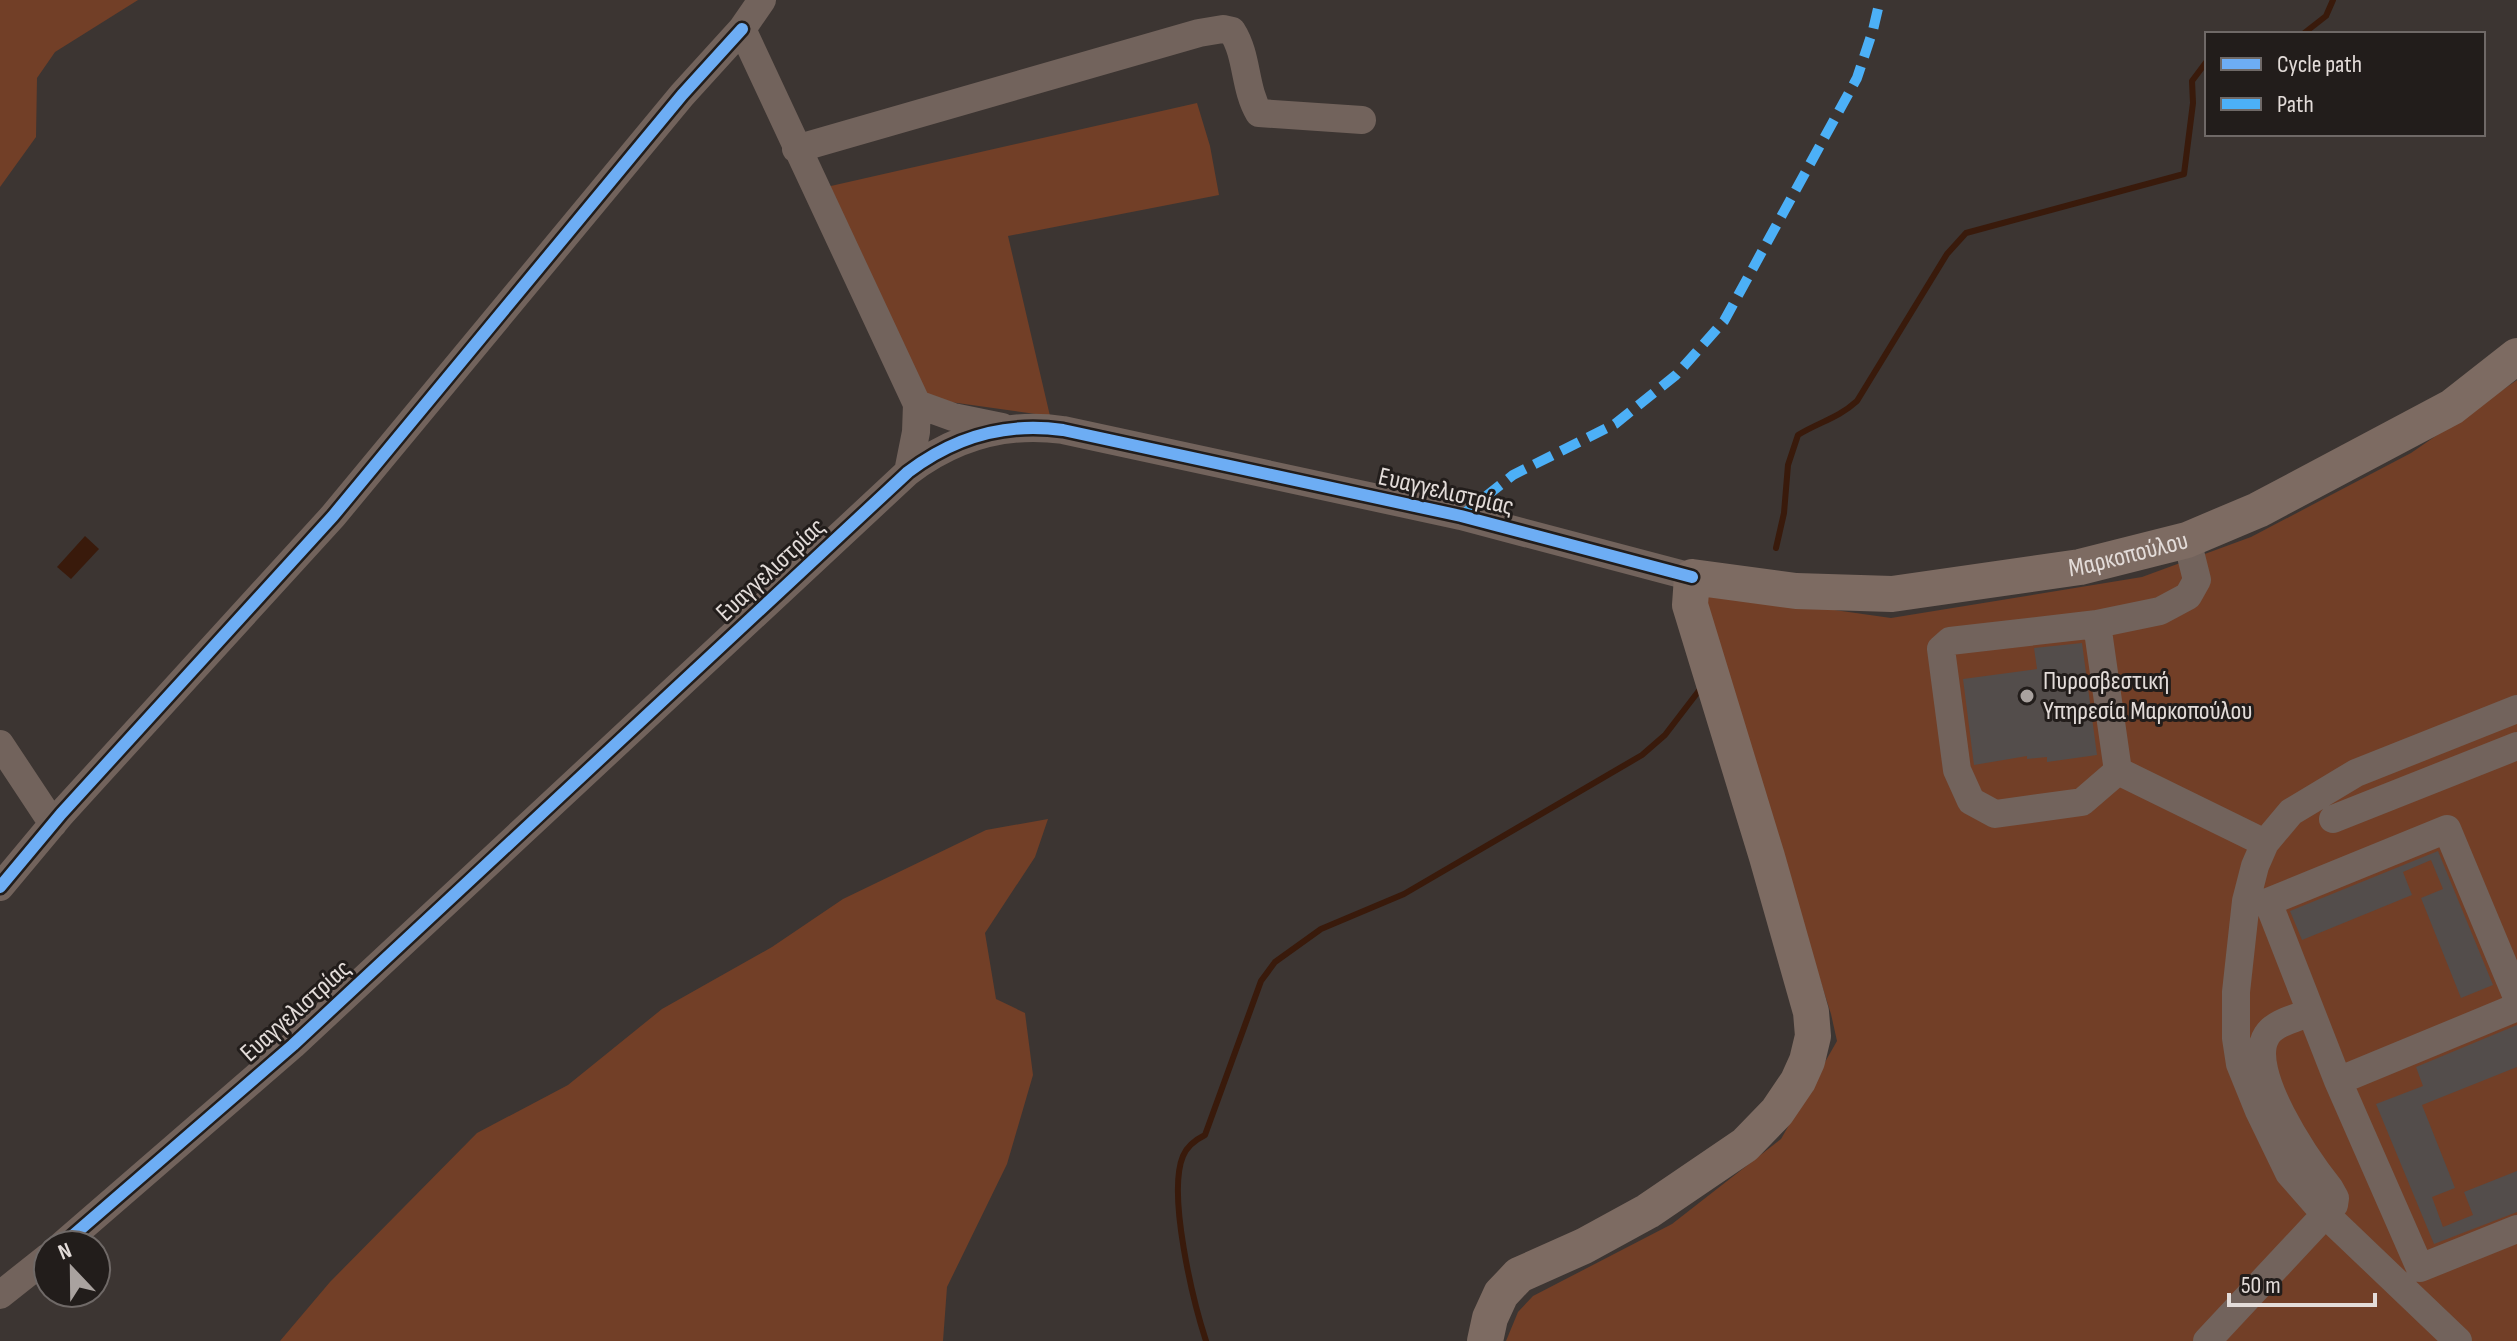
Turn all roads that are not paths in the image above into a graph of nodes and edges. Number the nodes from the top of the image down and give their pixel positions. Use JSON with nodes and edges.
{"nodes":[{"id":1,"x":762,"y":0,"type":"edge"},
{"id":2,"x":742,"y":29,"type":"junction"},
{"id":3,"x":1362,"y":120,"type":"dead end"},
{"id":4,"x":796,"y":149,"type":"junction"},
{"id":5,"x":2517,"y":356,"type":"edge"},
{"id":6,"x":917,"y":404,"type":"junction"},
{"id":7,"x":1007,"y":428,"type":"junction"},
{"id":8,"x":908,"y":472,"type":"junction"},
{"id":9,"x":2187,"y":540,"type":"junction"},
{"id":10,"x":1692,"y":577,"type":"junction"},
{"id":11,"x":2097,"y":624,"type":"junction"},
{"id":12,"x":2517,"y":709,"type":"edge"},
{"id":13,"x":0,"y":744,"type":"edge"},
{"id":14,"x":2517,"y":746,"type":"edge"},
{"id":15,"x":2118,"y":771,"type":"junction"},
{"id":16,"x":2333,"y":819,"type":"dead end"},
{"id":17,"x":53,"y":824,"type":"junction"},
{"id":18,"x":2265,"y":843,"type":"junction"},
{"id":19,"x":0,"y":887,"type":"edge"},
{"id":20,"x":2517,"y":997,"type":"edge"},
{"id":21,"x":2517,"y":1007,"type":"edge"},
{"id":22,"x":2311,"y":1012,"type":"junction"},
{"id":23,"x":2338,"y":1081,"type":"junction"},
{"id":24,"x":2325,"y":1214,"type":"junction"},
{"id":25,"x":80,"y":1229,"type":"edge"},
{"id":26,"x":2517,"y":1229,"type":"edge"},
{"id":27,"x":32,"y":1270,"type":"edge"},
{"id":28,"x":0,"y":1295,"type":"edge"},
{"id":29,"x":1485,"y":1341,"type":"edge"},
{"id":30,"x":2207,"y":1341,"type":"edge"},
{"id":31,"x":2458,"y":1341,"type":"edge"}],
"edges":[{"from":1,"to":2,"type":"street"},
{"from":2,"to":4,"type":"street"},
{"from":2,"to":17,"type":"street"},
{"from":3,"to":4,"type":"street"},
{"from":4,"to":6,"type":"street"},
{"from":5,"to":9,"type":"main road","name":"Μαρκοπούλου"},
{"from":6,"to":7,"type":"street"},
{"from":6,"to":8,"type":"street"},
{"from":7,"to":8,"type":"street","name":"Ευαγγελιστρίας"},
{"from":7,"to":10,"type":"street","name":"Ευαγγελιστρίας"},
{"from":8,"to":25,"type":"street","name":"Ευαγγελιστρίας"},
{"from":9,"to":10,"type":"main road","name":"Μαρκοπούλου"},
{"from":9,"to":11,"type":"street"},
{"from":10,"to":29,"type":"main road"},
{"from":11,"to":15,"type":"street"},
{"from":11,"to":15,"type":"street"},
{"from":12,"to":18,"type":"street"},
{"from":13,"to":17,"type":"street"},
{"from":14,"to":16,"type":"street"},
{"from":15,"to":18,"type":"street"},
{"from":17,"to":19,"type":"street"},
{"from":18,"to":24,"type":"street"},
{"from":20,"to":22,"type":"street"},
{"from":21,"to":23,"type":"street"},
{"from":22,"to":23,"type":"street"},
{"from":22,"to":24,"type":"street"},
{"from":23,"to":26,"type":"street"},
{"from":24,"to":30,"type":"street"},
{"from":24,"to":31,"type":"street"},
{"from":27,"to":28,"type":"street"}]}
